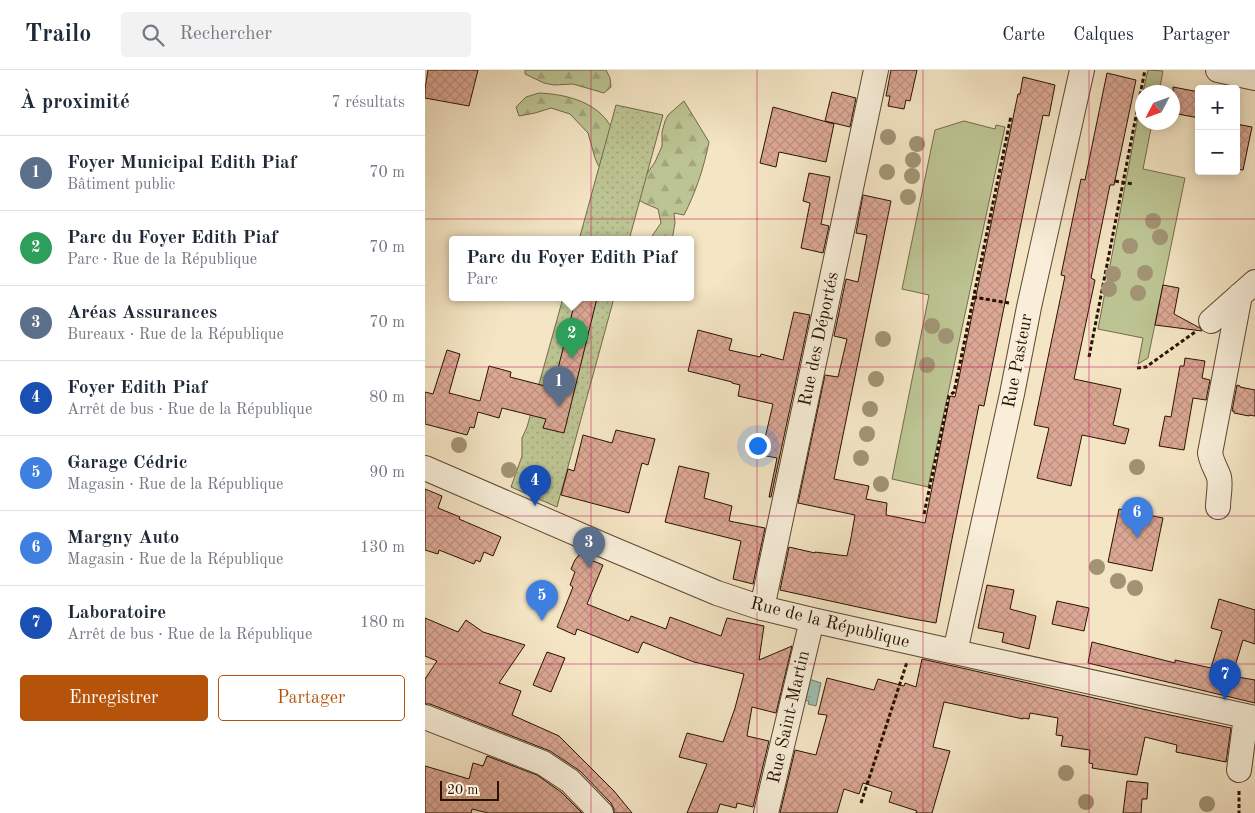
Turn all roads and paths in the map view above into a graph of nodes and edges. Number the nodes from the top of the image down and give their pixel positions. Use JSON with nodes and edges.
{"nodes":[{"id":1,"x":876,"y":70,"type":"edge"},
{"id":2,"x":1082,"y":70,"type":"edge"},
{"id":3,"x":1145,"y":70,"type":"edge"},
{"id":4,"x":1218,"y":70,"type":"edge"},
{"id":5,"x":1255,"y":78,"type":"edge"},
{"id":6,"x":1011,"y":116,"type":"dead end"},
{"id":7,"x":1115,"y":181,"type":"dead end"},
{"id":8,"x":1123,"y":182,"type":"junction"},
{"id":9,"x":1133,"y":184,"type":"dead end"},
{"id":10,"x":1248,"y":289,"type":"edge"},
{"id":11,"x":973,"y":297,"type":"junction"},
{"id":12,"x":1029,"y":307,"type":"junction"},
{"id":13,"x":1211,"y":321,"type":"joint"},
{"id":14,"x":1089,"y":357,"type":"dead end"},
{"id":15,"x":1137,"y":368,"type":"dead end"},
{"id":16,"x":425,"y":468,"type":"edge"},
{"id":17,"x":1217,"y":506,"type":"dead end"},
{"id":18,"x":924,"y":514,"type":"dead end"},
{"id":19,"x":762,"y":608,"type":"junction"},
{"id":20,"x":812,"y":620,"type":"junction"},
{"id":21,"x":913,"y":643,"type":"junction"},
{"id":22,"x":955,"y":652,"type":"junction"},
{"id":23,"x":425,"y":717,"type":"edge"},
{"id":24,"x":1251,"y":717,"type":"edge"},
{"id":25,"x":1239,"y":770,"type":"dead end"},
{"id":26,"x":861,"y":803,"type":"dead end"},
{"id":27,"x":601,"y":813,"type":"edge"},
{"id":28,"x":766,"y":813,"type":"edge"}],
"edges":[{"from":1,"to":19,"type":"street","name":"Rue des Déportés"},
{"from":2,"to":12,"type":"street","name":"Rue Pasteur"},
{"from":3,"to":8,"type":"path"},
{"from":4,"to":5,"type":"street"},
{"from":6,"to":11,"type":"path"},
{"from":7,"to":8,"type":"path"},
{"from":8,"to":9,"type":"path"},
{"from":8,"to":14,"type":"path"},
{"from":10,"to":13,"type":"street"},
{"from":10,"to":17,"type":"street"},
{"from":11,"to":12,"type":"path"},
{"from":11,"to":18,"type":"path"},
{"from":12,"to":22,"type":"street","name":"Rue Pasteur"},
{"from":13,"to":15,"type":"path"},
{"from":16,"to":19,"type":"street","name":"Rue de la République"},
{"from":19,"to":20,"type":"street","name":"Rue de la République"},
{"from":20,"to":21,"type":"street","name":"Rue de la République"},
{"from":20,"to":28,"type":"street","name":"Rue Saint-Martin"},
{"from":21,"to":22,"type":"street","name":"Rue de la République"},
{"from":21,"to":26,"type":"path"},
{"from":22,"to":24,"type":"street","name":"Rue de la République"},
{"from":23,"to":27,"type":"street"},
{"from":24,"to":25,"type":"street"}]}
